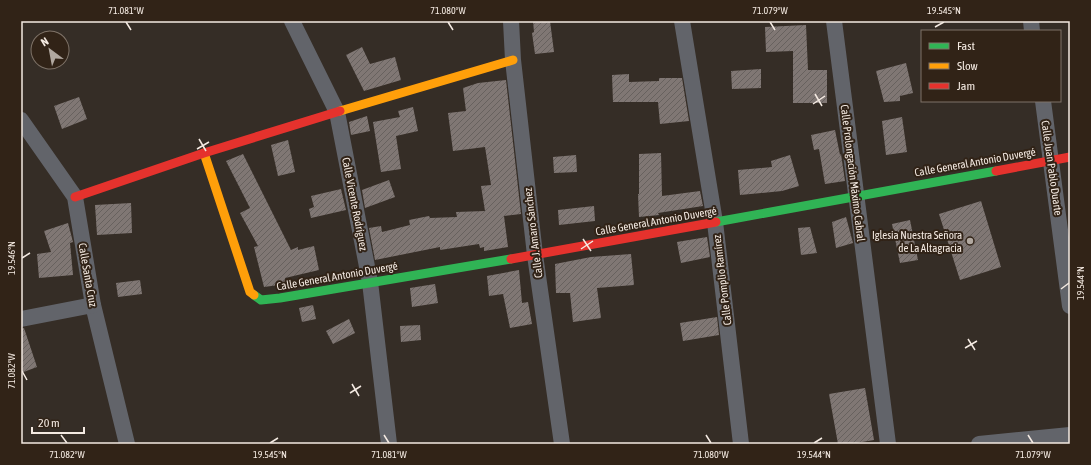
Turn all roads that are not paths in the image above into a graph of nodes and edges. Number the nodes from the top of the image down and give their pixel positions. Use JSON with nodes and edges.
{"nodes":[{"id":1,"x":292,"y":21,"type":"edge"},
{"id":2,"x":511,"y":21,"type":"edge"},
{"id":3,"x":682,"y":21,"type":"edge"},
{"id":4,"x":834,"y":21,"type":"edge"},
{"id":5,"x":513,"y":60,"type":"junction"},
{"id":6,"x":1042,"y":102,"type":"edge"},
{"id":7,"x":337,"y":112,"type":"junction"},
{"id":8,"x":21,"y":120,"type":"edge"},
{"id":9,"x":204,"y":154,"type":"junction"},
{"id":10,"x":1070,"y":157,"type":"edge"},
{"id":11,"x":1051,"y":160,"type":"junction"},
{"id":12,"x":856,"y":196,"type":"junction"},
{"id":13,"x":74,"y":197,"type":"junction"},
{"id":14,"x":715,"y":222,"type":"junction"},
{"id":15,"x":535,"y":255,"type":"junction"},
{"id":16,"x":370,"y":282,"type":"junction"},
{"id":17,"x":93,"y":305,"type":"junction"},
{"id":18,"x":1070,"y":306,"type":"edge"},
{"id":19,"x":21,"y":319,"type":"edge"},
{"id":20,"x":1070,"y":435,"type":"edge"},
{"id":21,"x":126,"y":444,"type":"edge"},
{"id":22,"x":389,"y":444,"type":"edge"},
{"id":23,"x":562,"y":444,"type":"edge"},
{"id":24,"x":741,"y":444,"type":"edge"},
{"id":25,"x":888,"y":444,"type":"edge"},
{"id":26,"x":980,"y":444,"type":"edge"}],
"edges":[{"from":1,"to":7,"type":"street","name":"Calle Vicente Rodríguez"},
{"from":2,"to":5,"type":"street","name":"Calle J. Amaro Sánchez"},
{"from":3,"to":14,"type":"street","name":"Calle Pomplio Ramírez"},
{"from":4,"to":12,"type":"street","name":"Calle Prolongación Máximo Cabral"},
{"from":5,"to":7,"type":"street"},
{"from":5,"to":15,"type":"street","name":"Calle J. Amaro Sánchez"},
{"from":6,"to":11,"type":"street","name":"Calle Juan Pablo Duarte"},
{"from":7,"to":9,"type":"street"},
{"from":7,"to":16,"type":"street","name":"Calle Vicente Rodríguez"},
{"from":8,"to":13,"type":"street","name":"Calle Santa Cruz"},
{"from":9,"to":13,"type":"street"},
{"from":9,"to":16,"type":"street","name":"Calle General Antonio Duvergé"},
{"from":10,"to":11,"type":"street","name":"Calle General Antonio Duvergé"},
{"from":11,"to":12,"type":"street","name":"Calle General Antonio Duvergé"},
{"from":11,"to":18,"type":"street","name":"Calle Juan Pablo Duarte"},
{"from":12,"to":14,"type":"street","name":"Calle General Antonio Duvergé"},
{"from":12,"to":25,"type":"street","name":"Calle Prolongación Máximo Cabral"},
{"from":13,"to":17,"type":"street","name":"Calle Santa Cruz"},
{"from":14,"to":15,"type":"street","name":"Calle General Antonio Duvergé"},
{"from":14,"to":24,"type":"street","name":"Calle Pomplio Ramírez"},
{"from":15,"to":16,"type":"street","name":"Calle General Antonio Duvergé"},
{"from":15,"to":23,"type":"street","name":"Calle J. Amaro Sánchez"},
{"from":16,"to":22,"type":"street","name":"Calle Vicente Rodríguez"},
{"from":17,"to":19,"type":"street"},
{"from":17,"to":21,"type":"street","name":"Calle Santa Cruz"},
{"from":20,"to":26,"type":"street"}]}
